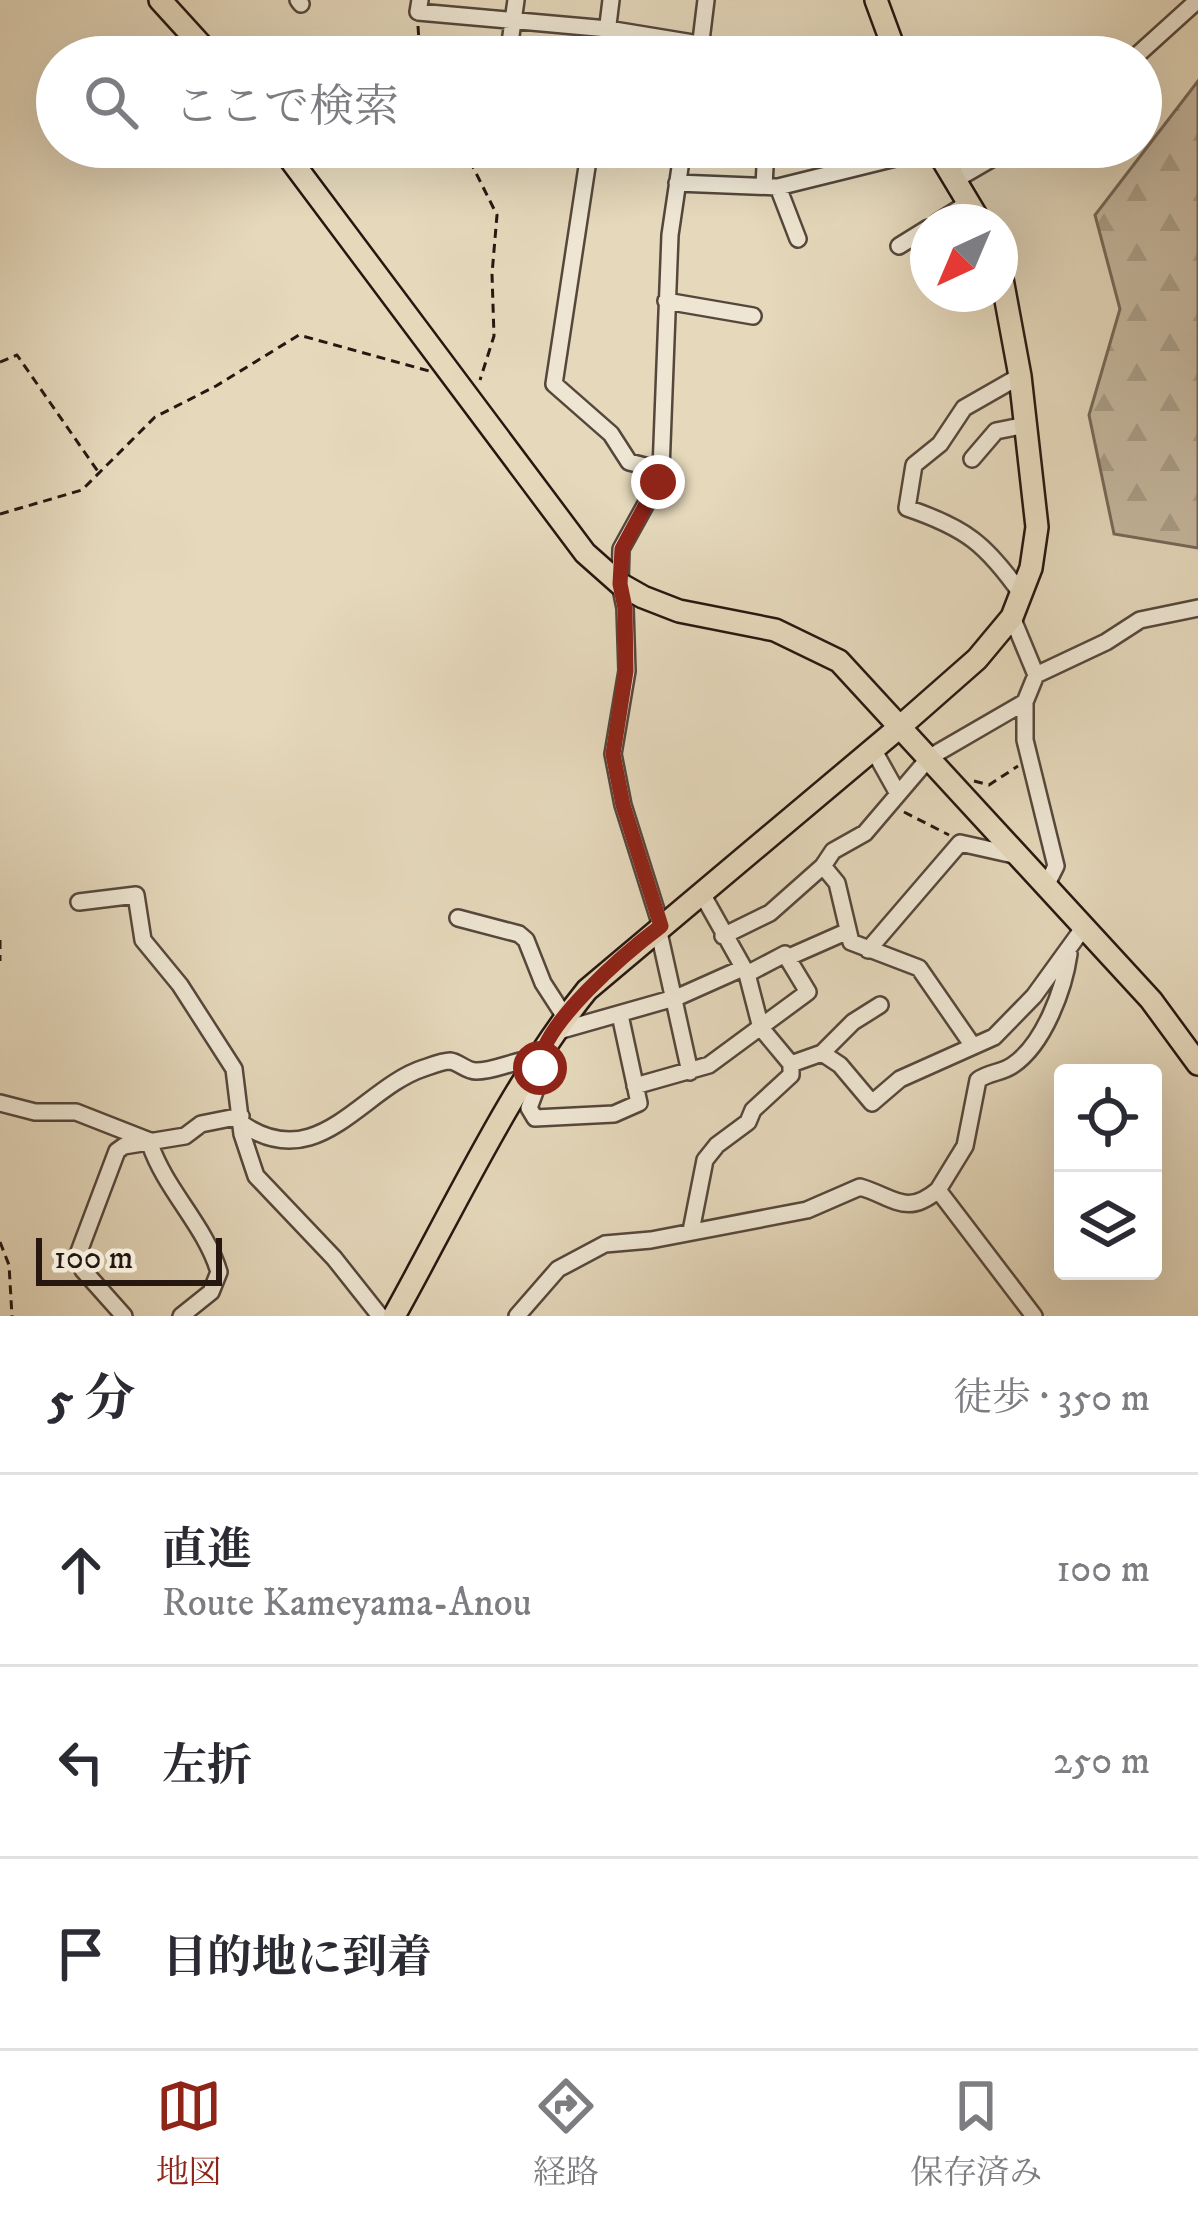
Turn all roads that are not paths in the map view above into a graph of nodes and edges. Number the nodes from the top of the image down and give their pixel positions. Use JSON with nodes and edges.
{"nodes":[{"id":1,"x":160,"y":0,"type":"edge"},
{"id":2,"x":403,"y":0,"type":"edge"},
{"id":3,"x":516,"y":0,"type":"edge"},
{"id":4,"x":611,"y":0,"type":"edge"},
{"id":5,"x":706,"y":0,"type":"edge"},
{"id":6,"x":876,"y":0,"type":"edge"},
{"id":7,"x":1198,"y":0,"type":"edge"},
{"id":8,"x":419,"y":7,"type":"edge"},
{"id":9,"x":513,"y":20,"type":"junction"},
{"id":10,"x":608,"y":29,"type":"junction"},
{"id":11,"x":193,"y":36,"type":"edge"},
{"id":12,"x":511,"y":36,"type":"edge"},
{"id":13,"x":607,"y":36,"type":"edge"},
{"id":14,"x":637,"y":36,"type":"edge"},
{"id":15,"x":702,"y":36,"type":"edge"},
{"id":16,"x":889,"y":36,"type":"edge"},
{"id":17,"x":1161,"y":36,"type":"edge"},
{"id":18,"x":297,"y":168,"type":"edge"},
{"id":19,"x":587,"y":168,"type":"edge"},
{"id":20,"x":680,"y":168,"type":"edge"},
{"id":21,"x":769,"y":168,"type":"edge"},
{"id":22,"x":847,"y":168,"type":"edge"},
{"id":23,"x":948,"y":168,"type":"edge"},
{"id":24,"x":976,"y":168,"type":"edge"},
{"id":25,"x":955,"y":180,"type":"junction"},
{"id":26,"x":677,"y":183,"type":"junction"},
{"id":27,"x":771,"y":186,"type":"junction"},
{"id":28,"x":969,"y":204,"type":"edge"},
{"id":29,"x":798,"y":239,"type":"dead end"},
{"id":30,"x":910,"y":239,"type":"edge"},
{"id":31,"x":899,"y":246,"type":"dead end"},
{"id":32,"x":666,"y":302,"type":"junction"},
{"id":33,"x":1008,"y":312,"type":"edge"},
{"id":34,"x":753,"y":316,"type":"dead end"},
{"id":35,"x":1020,"y":376,"type":"junction"},
{"id":36,"x":1025,"y":425,"type":"junction"},
{"id":37,"x":972,"y":459,"type":"dead end"},
{"id":38,"x":661,"y":470,"type":"junction"},
{"id":39,"x":620,"y":584,"type":"junction"},
{"id":40,"x":1022,"y":595,"type":"junction"},
{"id":41,"x":1198,"y":608,"type":"edge"},
{"id":42,"x":1012,"y":617,"type":"junction"},
{"id":43,"x":1036,"y":675,"type":"junction"},
{"id":44,"x":1025,"y":702,"type":"junction"},
{"id":45,"x":902,"y":725,"type":"junction"},
{"id":46,"x":873,"y":749,"type":"junction"},
{"id":47,"x":937,"y":753,"type":"dead end"},
{"id":48,"x":923,"y":765,"type":"dead end"},
{"id":49,"x":895,"y":798,"type":"junction"},
{"id":50,"x":1019,"y":856,"type":"junction"},
{"id":51,"x":824,"y":866,"type":"junction"},
{"id":52,"x":1046,"y":886,"type":"junction"},
{"id":53,"x":700,"y":892,"type":"junction"},
{"id":54,"x":80,"y":902,"type":"dead end"},
{"id":55,"x":458,"y":918,"type":"dead end"},
{"id":56,"x":660,"y":927,"type":"junction"},
{"id":57,"x":848,"y":931,"type":"junction"},
{"id":58,"x":723,"y":936,"type":"junction"},
{"id":59,"x":1077,"y":936,"type":"junction"},
{"id":60,"x":868,"y":950,"type":"junction"},
{"id":61,"x":789,"y":957,"type":"junction"},
{"id":62,"x":745,"y":971,"type":"junction"},
{"id":63,"x":675,"y":998,"type":"junction"},
{"id":64,"x":880,"y":1005,"type":"dead end"},
{"id":65,"x":620,"y":1015,"type":"junction"},
{"id":66,"x":560,"y":1024,"type":"junction"},
{"id":67,"x":761,"y":1028,"type":"junction"},
{"id":68,"x":973,"y":1046,"type":"junction"},
{"id":69,"x":822,"y":1053,"type":"junction"},
{"id":70,"x":539,"y":1059,"type":"junction"},
{"id":71,"x":791,"y":1064,"type":"junction"},
{"id":72,"x":1198,"y":1064,"type":"edge"},
{"id":73,"x":690,"y":1072,"type":"junction"},
{"id":74,"x":635,"y":1086,"type":"junction"},
{"id":75,"x":0,"y":1102,"type":"edge"},
{"id":76,"x":241,"y":1120,"type":"junction"},
{"id":77,"x":151,"y":1143,"type":"junction"},
{"id":78,"x":938,"y":1190,"type":"junction"},
{"id":79,"x":691,"y":1231,"type":"junction"},
{"id":80,"x":124,"y":1316,"type":"edge"},
{"id":81,"x":181,"y":1316,"type":"edge"},
{"id":82,"x":380,"y":1316,"type":"edge"},
{"id":83,"x":394,"y":1316,"type":"edge"},
{"id":84,"x":517,"y":1316,"type":"edge"},
{"id":85,"x":1034,"y":1316,"type":"edge"}],
"edges":[{"from":1,"to":11,"type":"main road"},
{"from":2,"to":8,"type":"street"},
{"from":3,"to":9,"type":"street"},
{"from":4,"to":10,"type":"street"},
{"from":5,"to":15,"type":"street"},
{"from":6,"to":16,"type":"main road"},
{"from":7,"to":17,"type":"street"},
{"from":8,"to":9,"type":"street"},
{"from":9,"to":10,"type":"street"},
{"from":9,"to":12,"type":"street"},
{"from":10,"to":13,"type":"street"},
{"from":10,"to":14,"type":"street"},
{"from":18,"to":39,"type":"main road"},
{"from":19,"to":38,"type":"street"},
{"from":20,"to":26,"type":"street"},
{"from":21,"to":27,"type":"street"},
{"from":22,"to":27,"type":"street"},
{"from":23,"to":25,"type":"main road"},
{"from":24,"to":25,"type":"street"},
{"from":25,"to":28,"type":"main road"},
{"from":26,"to":27,"type":"street"},
{"from":26,"to":32,"type":"street"},
{"from":27,"to":29,"type":"street"},
{"from":30,"to":31,"type":"street"},
{"from":32,"to":34,"type":"street"},
{"from":32,"to":38,"type":"street"},
{"from":33,"to":35,"type":"main road"},
{"from":35,"to":36,"type":"main road"},
{"from":35,"to":40,"type":"street"},
{"from":36,"to":37,"type":"street"},
{"from":36,"to":40,"type":"main road"},
{"from":38,"to":39,"type":"street"},
{"from":39,"to":45,"type":"main road"},
{"from":39,"to":56,"type":"street"},
{"from":40,"to":42,"type":"main road"},
{"from":41,"to":43,"type":"street"},
{"from":42,"to":43,"type":"street"},
{"from":42,"to":45,"type":"main road"},
{"from":43,"to":44,"type":"street"},
{"from":44,"to":47,"type":"street"},
{"from":44,"to":52,"type":"street"},
{"from":45,"to":46,"type":"main road"},
{"from":45,"to":50,"type":"main road"},
{"from":46,"to":49,"type":"street"},
{"from":46,"to":53,"type":"main road"},
{"from":48,"to":49,"type":"street"},
{"from":49,"to":51,"type":"street"},
{"from":50,"to":52,"type":"main road"},
{"from":50,"to":60,"type":"street"},
{"from":51,"to":57,"type":"street"},
{"from":51,"to":58,"type":"street"},
{"from":52,"to":59,"type":"main road"},
{"from":53,"to":56,"type":"main road"},
{"from":53,"to":58,"type":"street"},
{"from":54,"to":76,"type":"street"},
{"from":55,"to":66,"type":"street"},
{"from":56,"to":63,"type":"street"},
{"from":56,"to":66,"type":"main road"},
{"from":57,"to":60,"type":"street"},
{"from":57,"to":61,"type":"street"},
{"from":58,"to":62,"type":"street"},
{"from":59,"to":68,"type":"street"},
{"from":59,"to":72,"type":"main road"},
{"from":59,"to":78,"type":"street"},
{"from":60,"to":68,"type":"street"},
{"from":61,"to":62,"type":"street"},
{"from":61,"to":67,"type":"street"},
{"from":62,"to":63,"type":"street"},
{"from":62,"to":67,"type":"street"},
{"from":63,"to":65,"type":"street"},
{"from":63,"to":73,"type":"street"},
{"from":64,"to":69,"type":"street"},
{"from":65,"to":66,"type":"street"},
{"from":65,"to":74,"type":"street"},
{"from":66,"to":70,"type":"main road"},
{"from":67,"to":71,"type":"street"},
{"from":67,"to":73,"type":"street"},
{"from":68,"to":69,"type":"street"},
{"from":69,"to":71,"type":"street"},
{"from":70,"to":74,"type":"street"},
{"from":70,"to":76,"type":"street"},
{"from":70,"to":83,"type":"main road"},
{"from":71,"to":79,"type":"street"},
{"from":73,"to":74,"type":"street"},
{"from":75,"to":77,"type":"street"},
{"from":76,"to":77,"type":"street"},
{"from":76,"to":82,"type":"street"},
{"from":77,"to":80,"type":"street"},
{"from":77,"to":81,"type":"street"},
{"from":78,"to":79,"type":"street"},
{"from":78,"to":85,"type":"street"},
{"from":79,"to":84,"type":"street"}]}
